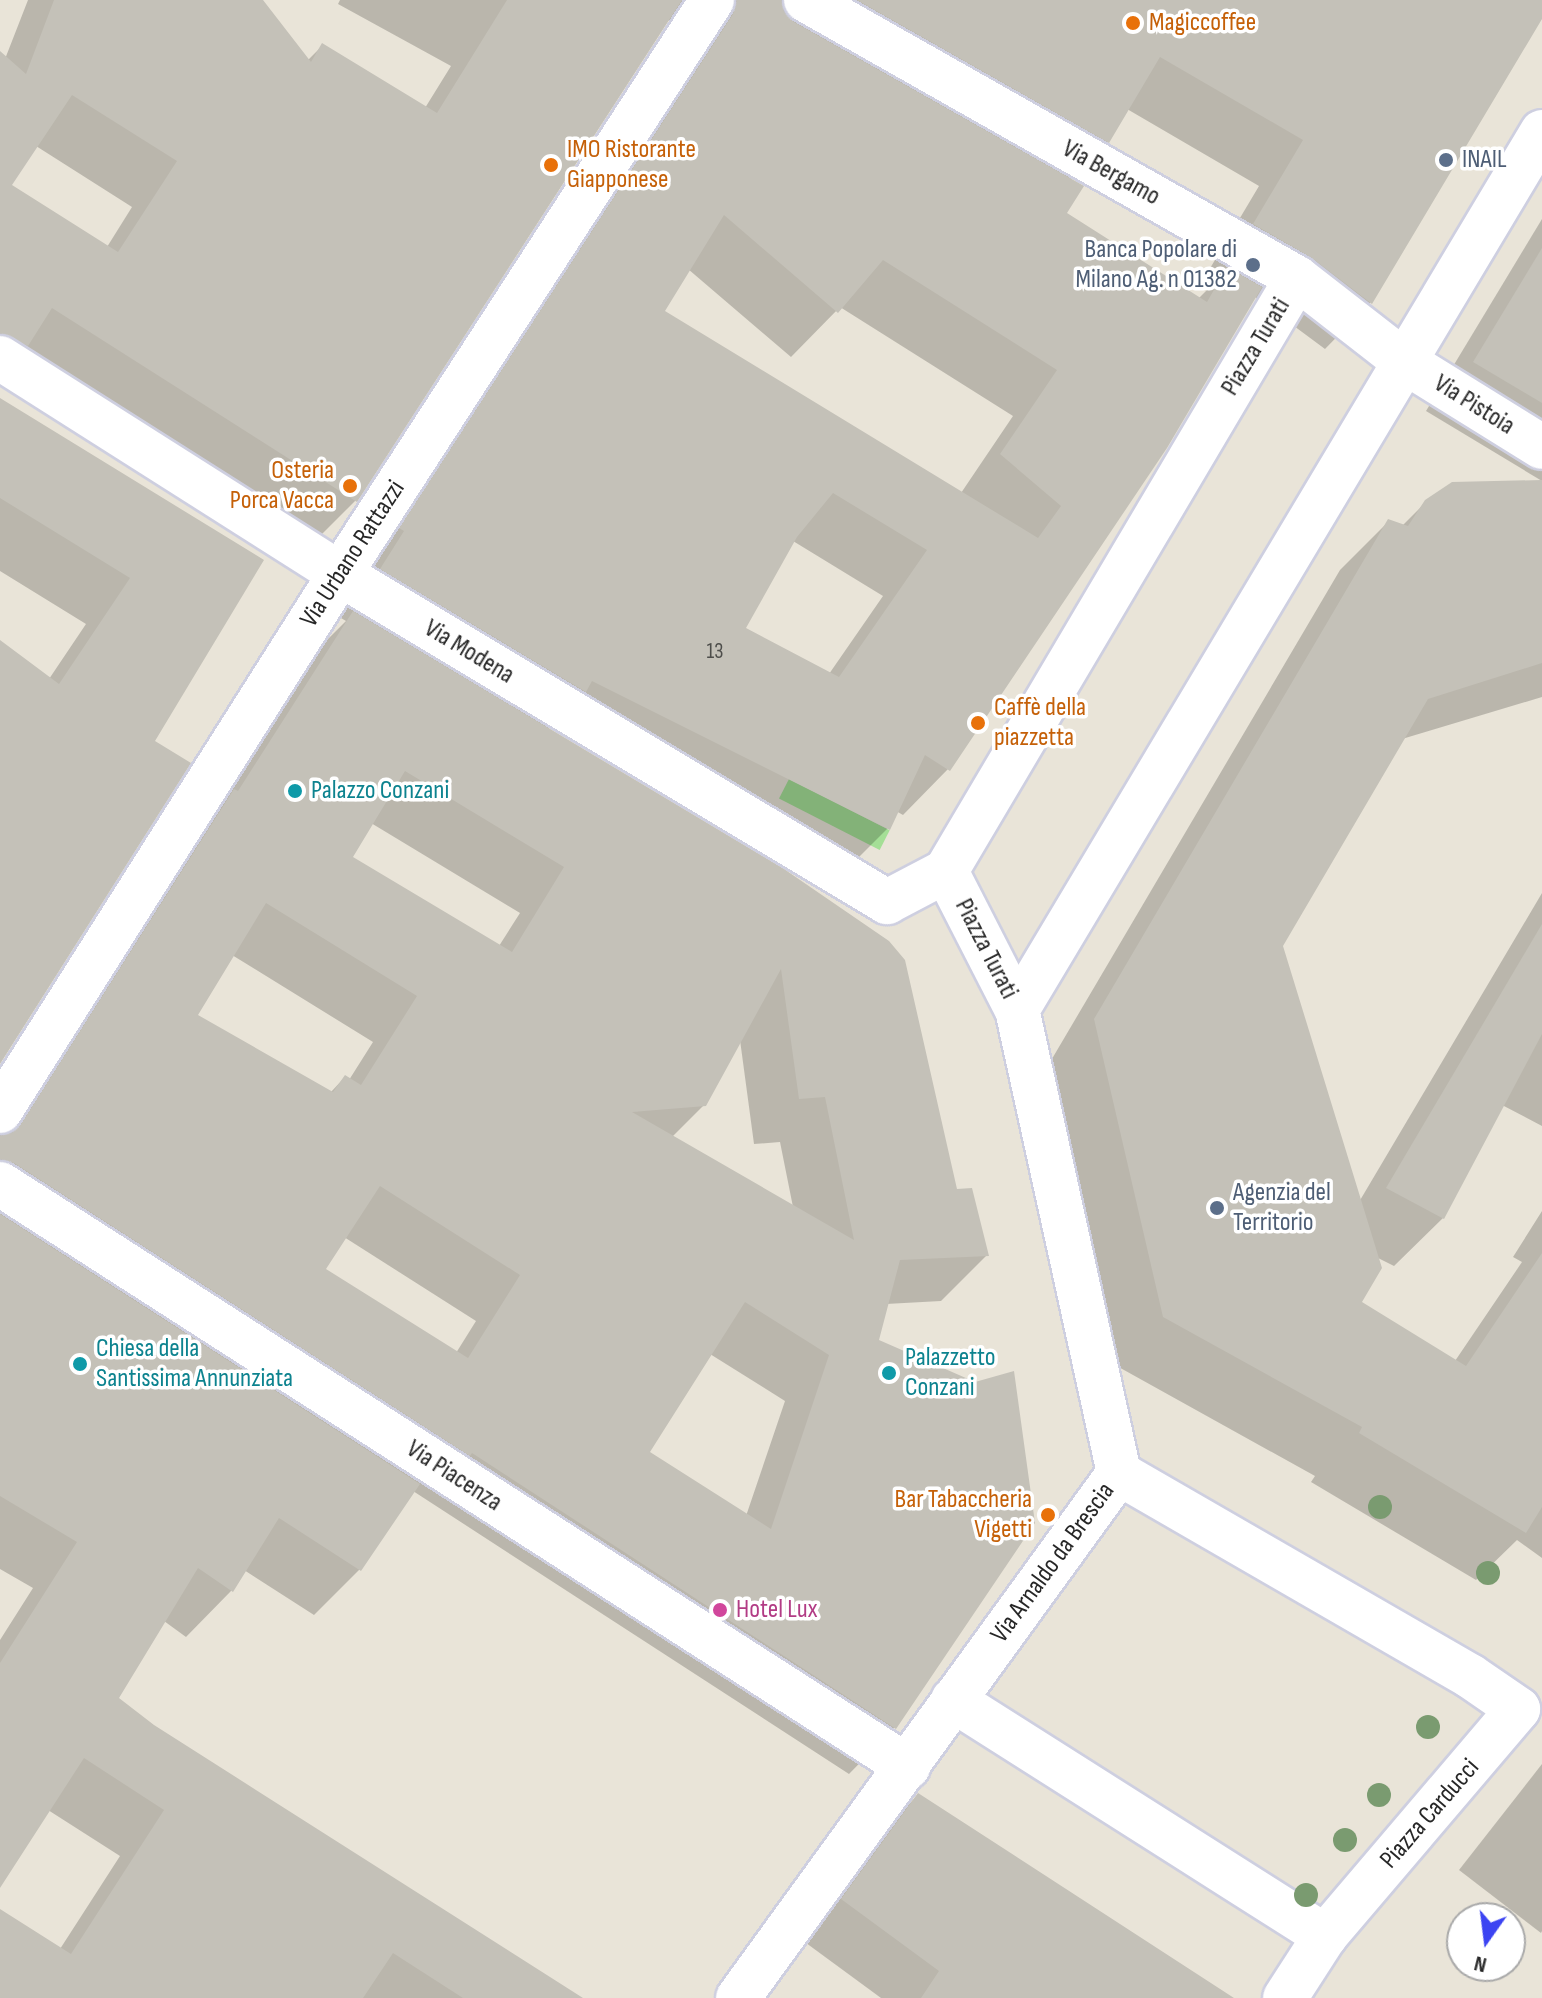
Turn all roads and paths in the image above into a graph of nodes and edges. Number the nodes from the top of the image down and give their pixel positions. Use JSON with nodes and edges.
{"nodes":[{"id":1,"x":712,"y":0,"type":"edge"},
{"id":2,"x":806,"y":0,"type":"edge"},
{"id":3,"x":1542,"y":132,"type":"edge"},
{"id":4,"x":1297,"y":278,"type":"junction"},
{"id":5,"x":0,"y":358,"type":"edge"},
{"id":6,"x":1405,"y":362,"type":"junction"},
{"id":7,"x":1542,"y":447,"type":"edge"},
{"id":8,"x":340,"y":574,"type":"junction"},
{"id":9,"x":946,"y":871,"type":"junction"},
{"id":10,"x":1017,"y":1010,"type":"junction"},
{"id":11,"x":0,"y":1111,"type":"edge"},
{"id":12,"x":0,"y":1184,"type":"edge"},
{"id":13,"x":1119,"y":1473,"type":"junction"},
{"id":14,"x":1530,"y":1697,"type":"edge"},
{"id":15,"x":953,"y":1700,"type":"junction"},
{"id":16,"x":908,"y":1767,"type":"junction"},
{"id":17,"x":1325,"y":1936,"type":"junction"},
{"id":18,"x":738,"y":1998,"type":"edge"},
{"id":19,"x":1285,"y":1998,"type":"edge"}],
"edges":[{"from":1,"to":8,"type":"street","name":"Via Urbano Rattazzi"},
{"from":2,"to":4,"type":"street","name":"Via Bergamo"},
{"from":3,"to":6,"type":"street","name":"Piazza Turati"},
{"from":4,"to":6,"type":"street","name":"Via Bergamo"},
{"from":4,"to":9,"type":"street","name":"Piazza Turati"},
{"from":5,"to":8,"type":"street","name":"Via Modena"},
{"from":6,"to":7,"type":"street","name":"Via Pistoia"},
{"from":6,"to":10,"type":"street","name":"Piazza Turati"},
{"from":8,"to":9,"type":"street","name":"Via Modena"},
{"from":8,"to":11,"type":"street","name":"Via Urbano Rattazzi"},
{"from":9,"to":10,"type":"street","name":"Piazza Turati"},
{"from":10,"to":13,"type":"street","name":"Via Arnaldo da Brescia"},
{"from":12,"to":16,"type":"street","name":"Via Piacenza"},
{"from":13,"to":14,"type":"street","name":"Piazza Carducci"},
{"from":13,"to":15,"type":"street","name":"Via Arnaldo da Brescia"},
{"from":14,"to":17,"type":"street","name":"Piazza Carducci"},
{"from":15,"to":16,"type":"street","name":"Via Arnaldo da Brescia"},
{"from":15,"to":17,"type":"street"},
{"from":16,"to":18,"type":"street","name":"Via Arnaldo da Brescia"},
{"from":17,"to":19,"type":"street","name":"Piazza Carducci"}]}
